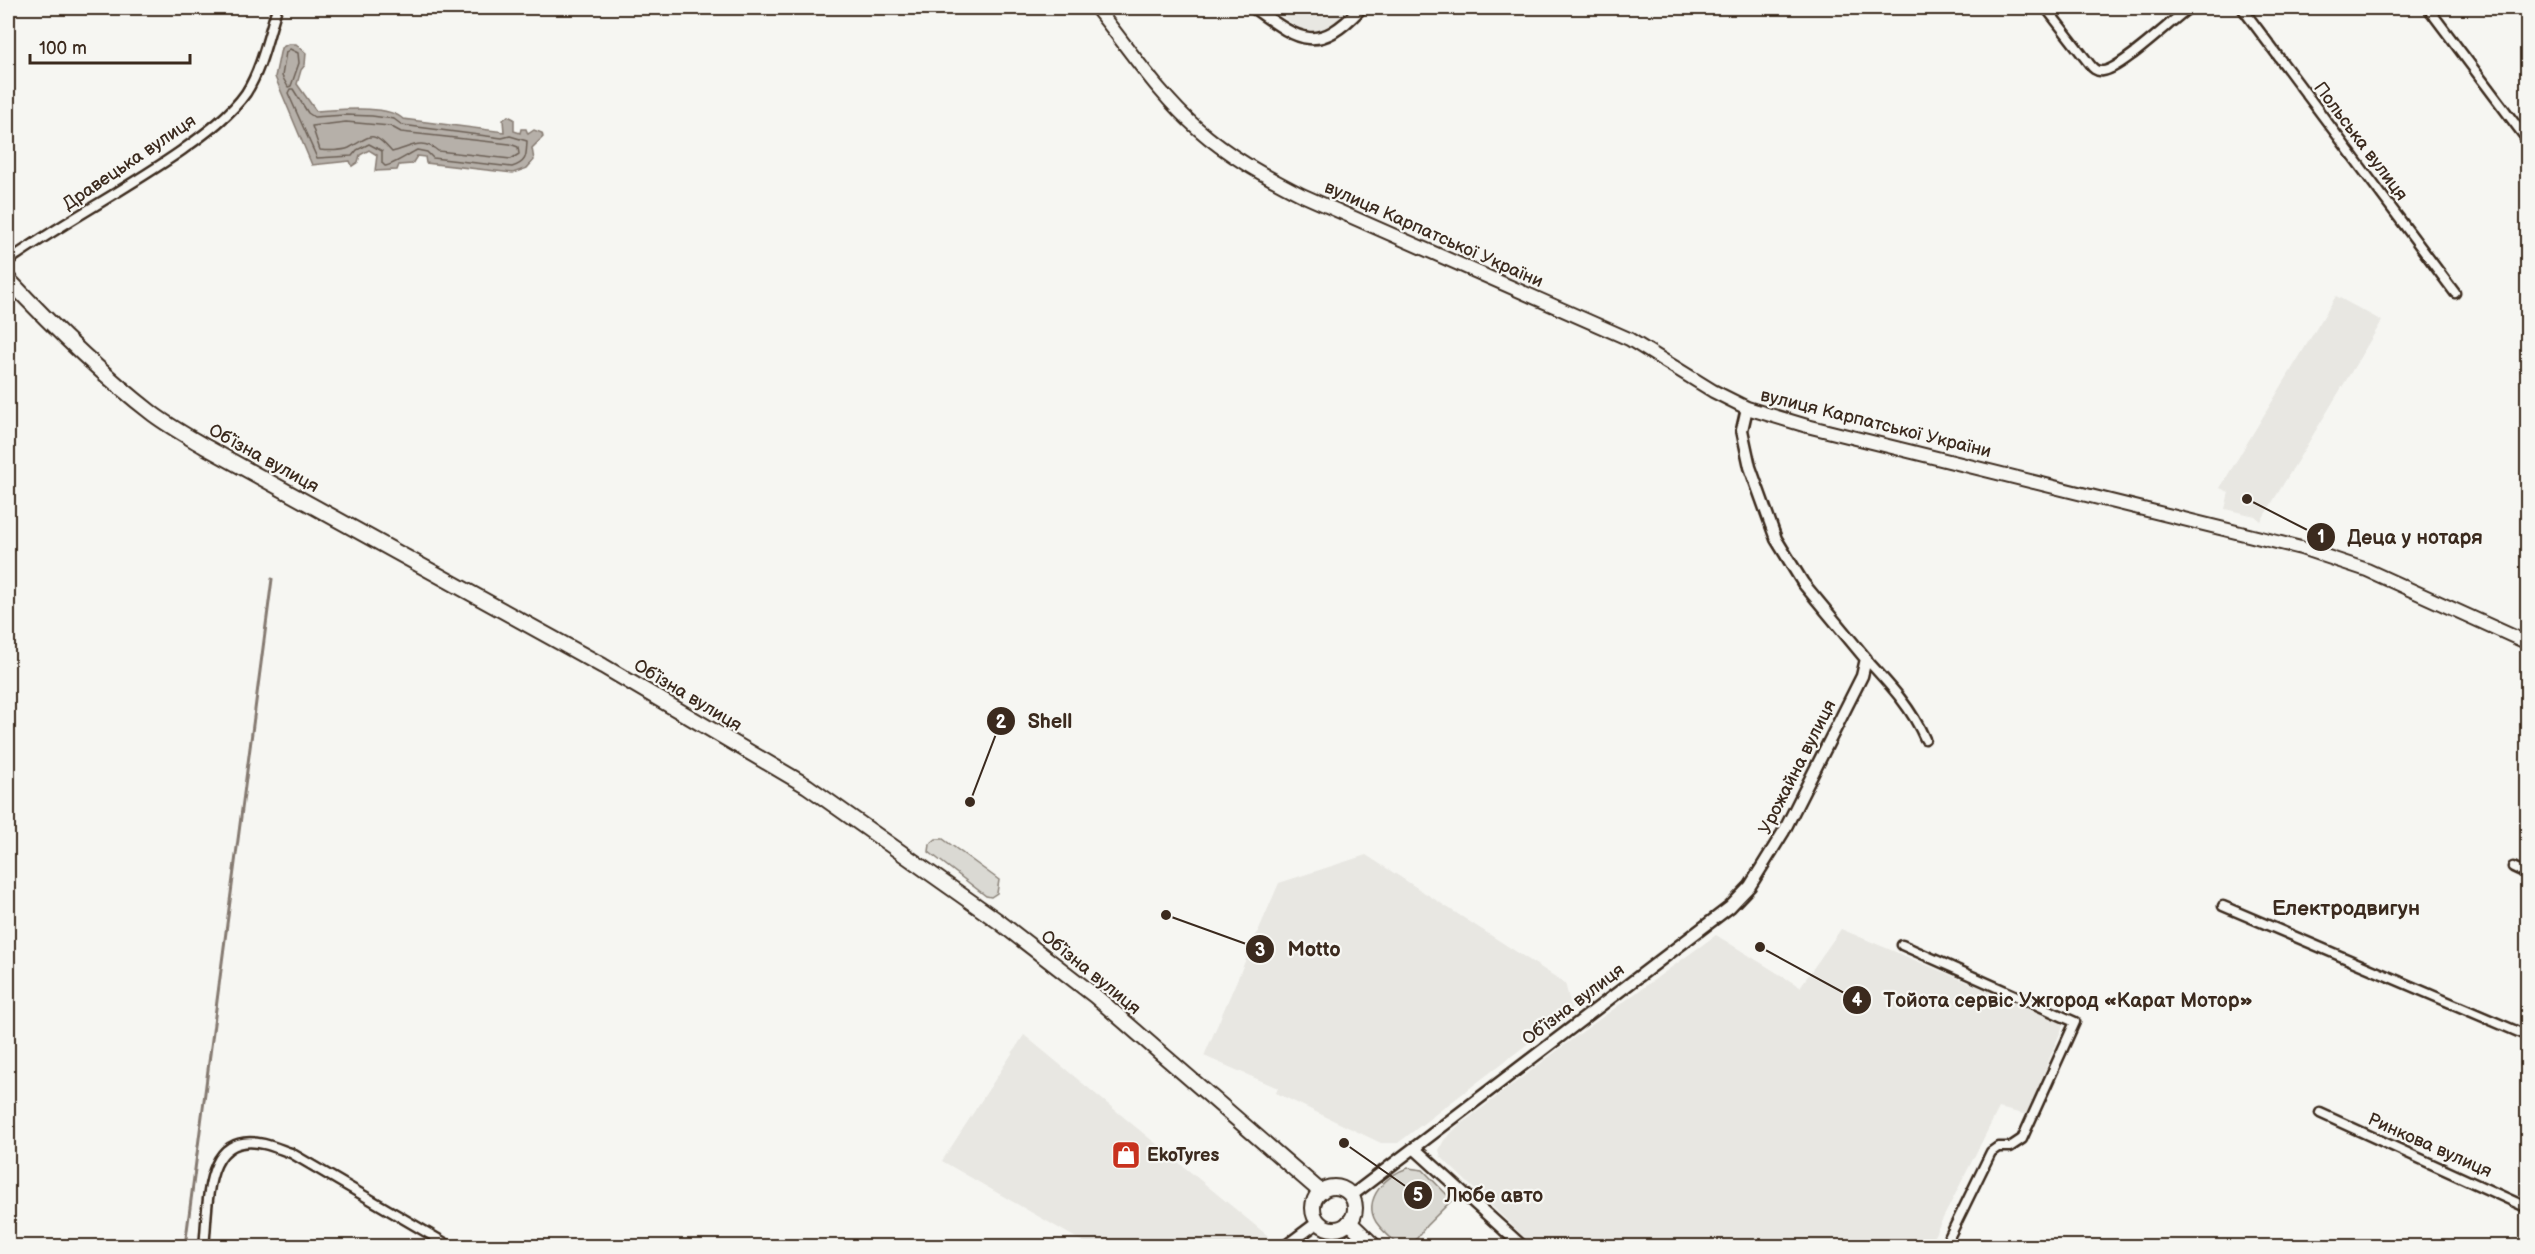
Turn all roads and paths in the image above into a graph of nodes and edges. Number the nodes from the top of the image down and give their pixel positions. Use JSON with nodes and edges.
{"nodes":[{"id":1,"x":277,"y":8,"type":"edge"},
{"id":2,"x":1096,"y":8,"type":"edge"},
{"id":3,"x":1254,"y":8,"type":"edge"},
{"id":4,"x":1360,"y":8,"type":"edge"},
{"id":5,"x":2046,"y":8,"type":"edge"},
{"id":6,"x":2189,"y":8,"type":"edge"},
{"id":7,"x":2242,"y":8,"type":"edge"},
{"id":8,"x":2428,"y":8,"type":"edge"},
{"id":9,"x":2528,"y":141,"type":"edge"},
{"id":10,"x":8,"y":261,"type":"edge"},
{"id":11,"x":8,"y":279,"type":"edge"},
{"id":12,"x":2455,"y":293,"type":"dead end"},
{"id":13,"x":1747,"y":408,"type":"junction"},
{"id":14,"x":2528,"y":643,"type":"edge"},
{"id":15,"x":1866,"y":659,"type":"junction"},
{"id":16,"x":1925,"y":740,"type":"dead end"},
{"id":17,"x":2513,"y":867,"type":"dead end"},
{"id":18,"x":2528,"y":874,"type":"edge"},
{"id":19,"x":1750,"y":886,"type":"joint"},
{"id":20,"x":2223,"y":906,"type":"dead end"},
{"id":21,"x":1902,"y":945,"type":"dead end"},
{"id":22,"x":2528,"y":1036,"type":"edge"},
{"id":23,"x":2320,"y":1113,"type":"dead end"},
{"id":24,"x":1415,"y":1149,"type":"junction"},
{"id":25,"x":1321,"y":1192,"type":"junction"},
{"id":26,"x":1351,"y":1196,"type":"junction"},
{"id":27,"x":2528,"y":1208,"type":"edge"},
{"id":28,"x":1318,"y":1222,"type":"junction"},
{"id":29,"x":1349,"y":1222,"type":"junction"},
{"id":30,"x":204,"y":1246,"type":"edge"},
{"id":31,"x":450,"y":1246,"type":"edge"},
{"id":32,"x":1286,"y":1246,"type":"edge"},
{"id":33,"x":1374,"y":1246,"type":"edge"},
{"id":34,"x":1522,"y":1246,"type":"edge"},
{"id":35,"x":1945,"y":1246,"type":"edge"}],
"edges":[{"from":1,"to":10,"type":"street","name":"Дравецька вулиця"},
{"from":2,"to":13,"type":"main road","name":"вулиця Карпатської України"},
{"from":3,"to":4,"type":"street"},
{"from":5,"to":6,"type":"street"},
{"from":7,"to":12,"type":"street","name":"Польська вулиця"},
{"from":8,"to":9,"type":"street"},
{"from":11,"to":25,"type":"highway","name":"Обʼїзна вулиця"},
{"from":13,"to":14,"type":"main road","name":"вулиця Карпатської України"},
{"from":13,"to":15,"type":"street"},
{"from":15,"to":16,"type":"street"},
{"from":15,"to":19,"type":"street","name":"Урожайна вулиця"},
{"from":17,"to":18,"type":"street"},
{"from":19,"to":24,"type":"street","name":"Обʼїзна вулиця"},
{"from":20,"to":22,"type":"street"},
{"from":21,"to":35,"type":"street"},
{"from":23,"to":27,"type":"street","name":"Ринкова вулиця"},
{"from":24,"to":26,"type":"street","name":"Обʼїзна вулиця"},
{"from":24,"to":34,"type":"street"},
{"from":25,"to":26,"type":"highway"},
{"from":25,"to":28,"type":"highway"},
{"from":26,"to":29,"type":"highway"},
{"from":28,"to":29,"type":"highway"},
{"from":28,"to":32,"type":"street"},
{"from":29,"to":33,"type":"highway"},
{"from":30,"to":31,"type":"street"}]}
